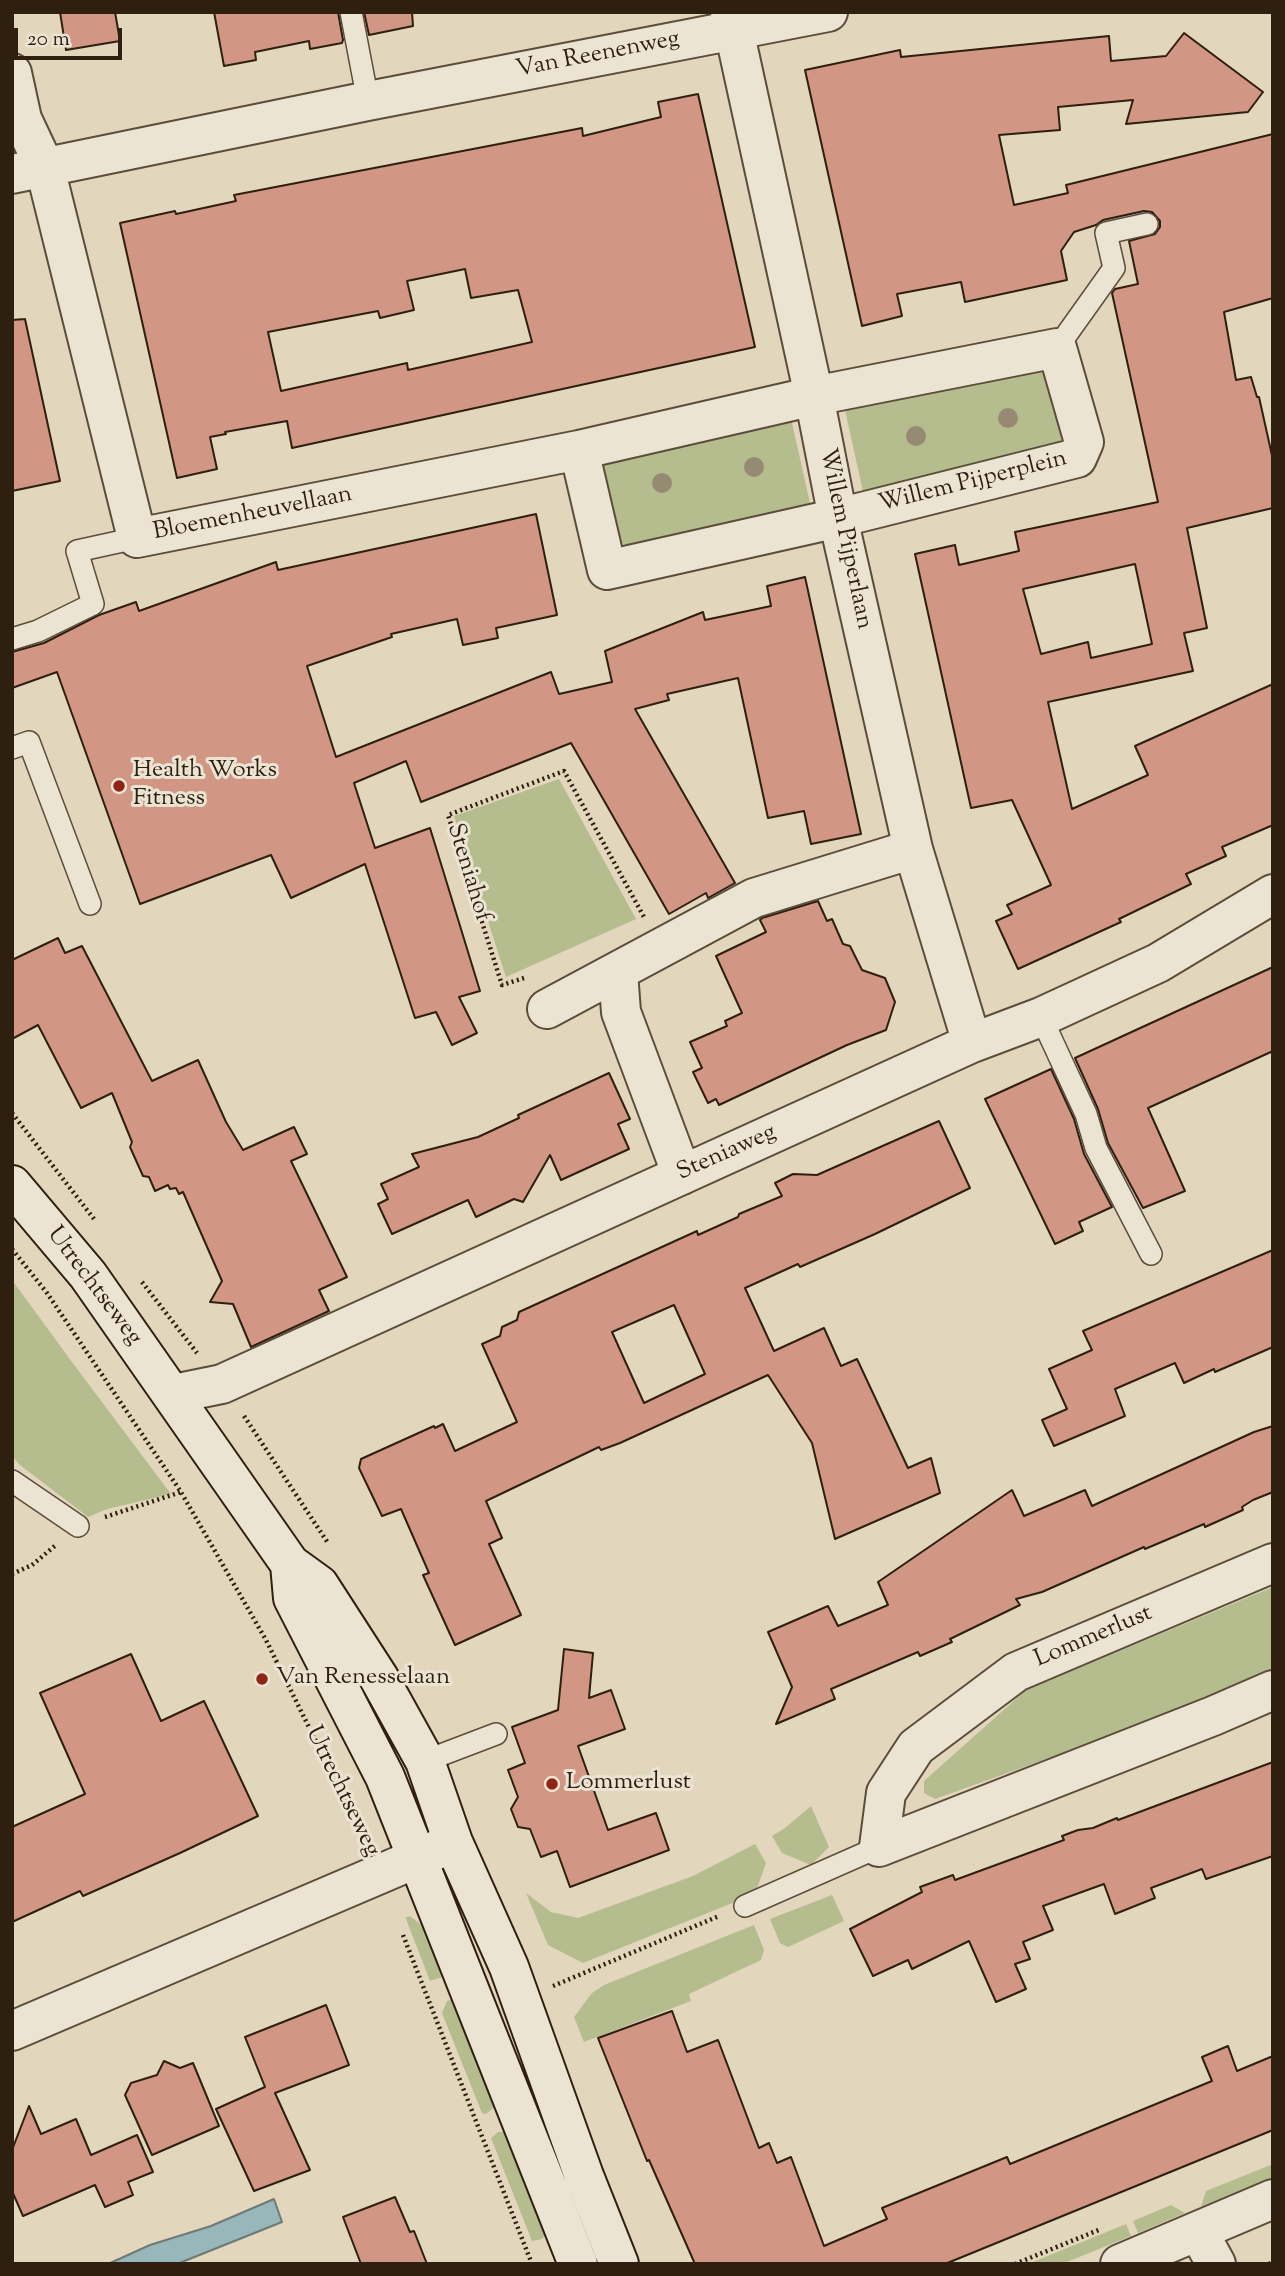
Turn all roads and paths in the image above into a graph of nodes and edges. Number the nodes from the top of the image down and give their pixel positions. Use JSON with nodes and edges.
{"nodes":[{"id":1,"x":351,"y":12,"type":"edge"},
{"id":2,"x":828,"y":12,"type":"edge"},
{"id":3,"x":732,"y":21,"type":"edge"},
{"id":4,"x":12,"y":73,"type":"edge"},
{"id":5,"x":368,"y":100,"type":"junction"},
{"id":6,"x":29,"y":171,"type":"edge"},
{"id":7,"x":1147,"y":223,"type":"dead end"},
{"id":8,"x":1058,"y":348,"type":"junction"},
{"id":9,"x":814,"y":396,"type":"junction"},
{"id":10,"x":579,"y":450,"type":"junction"},
{"id":11,"x":838,"y":518,"type":"junction"},
{"id":12,"x":141,"y":537,"type":"junction"},
{"id":13,"x":12,"y":639,"type":"edge"},
{"id":14,"x":12,"y":748,"type":"edge"},
{"id":15,"x":913,"y":849,"type":"junction"},
{"id":16,"x":1273,"y":894,"type":"edge"},
{"id":17,"x":90,"y":904,"type":"dead end"},
{"id":18,"x":661,"y":948,"type":"junction"},
{"id":19,"x":618,"y":972,"type":"junction"},
{"id":20,"x":547,"y":1009,"type":"joint"},
{"id":21,"x":1041,"y":1017,"type":"junction"},
{"id":22,"x":972,"y":1044,"type":"junction"},
{"id":23,"x":682,"y":1175,"type":"junction"},
{"id":24,"x":12,"y":1185,"type":"edge"},
{"id":25,"x":12,"y":1250,"type":"edge"},
{"id":26,"x":1151,"y":1254,"type":"dead end"},
{"id":27,"x":173,"y":1395,"type":"junction"},
{"id":28,"x":12,"y":1481,"type":"edge"},
{"id":29,"x":181,"y":1492,"type":"junction"},
{"id":30,"x":78,"y":1526,"type":"junction"},
{"id":31,"x":1273,"y":1563,"type":"edge"},
{"id":32,"x":290,"y":1564,"type":"junction"},
{"id":33,"x":12,"y":1574,"type":"edge"},
{"id":34,"x":1273,"y":1690,"type":"edge"},
{"id":35,"x":496,"y":1734,"type":"dead end"},
{"id":36,"x":425,"y":1762,"type":"junction"},
{"id":37,"x":453,"y":1842,"type":"junction"},
{"id":38,"x":879,"y":1847,"type":"junction"},
{"id":39,"x":415,"y":1857,"type":"junction"},
{"id":40,"x":379,"y":1872,"type":"junction"},
{"id":41,"x":745,"y":1906,"type":"joint"},
{"id":42,"x":546,"y":1989,"type":"dead end"},
{"id":43,"x":12,"y":2031,"type":"edge"},
{"id":44,"x":1273,"y":2199,"type":"edge"},
{"id":45,"x":1198,"y":2231,"type":"junction"},
{"id":46,"x":532,"y":2264,"type":"edge"},
{"id":47,"x":578,"y":2264,"type":"edge"},
{"id":48,"x":618,"y":2264,"type":"edge"},
{"id":49,"x":1119,"y":2264,"type":"edge"},
{"id":50,"x":1216,"y":2264,"type":"edge"}],
"edges":[{"from":1,"to":5,"type":"lane"},
{"from":2,"to":3,"type":"street","name":"Van Reenenweg"},
{"from":3,"to":5,"type":"street","name":"Van Reenenweg"},
{"from":3,"to":9,"type":"street","name":"Willem Pijperlaan"},
{"from":4,"to":6,"type":"street","name":"Bloemenheuvellaan"},
{"from":5,"to":6,"type":"street","name":"Van Reenenweg"},
{"from":6,"to":12,"type":"street","name":"Bloemenheuvellaan"},
{"from":7,"to":8,"type":"lane"},
{"from":8,"to":9,"type":"street"},
{"from":8,"to":11,"type":"street","name":"Willem Pijperplein"},
{"from":9,"to":10,"type":"street"},
{"from":9,"to":11,"type":"street","name":"Willem Pijperlaan"},
{"from":10,"to":11,"type":"street","name":"Willem Pijperplein"},
{"from":10,"to":12,"type":"street","name":"Bloemenheuvellaan"},
{"from":11,"to":15,"type":"street","name":"Willem Pijperlaan"},
{"from":12,"to":13,"type":"lane"},
{"from":14,"to":17,"type":"lane"},
{"from":15,"to":18,"type":"street"},
{"from":15,"to":22,"type":"street","name":"Willem Pijperlaan"},
{"from":16,"to":21,"type":"street","name":"Steniaweg"},
{"from":18,"to":19,"type":"street"},
{"from":18,"to":20,"type":"path","name":"Steniahof"},
{"from":19,"to":20,"type":"street"},
{"from":19,"to":23,"type":"street"},
{"from":21,"to":22,"type":"street","name":"Steniaweg"},
{"from":21,"to":26,"type":"lane"},
{"from":22,"to":23,"type":"street","name":"Steniaweg"},
{"from":23,"to":27,"type":"street","name":"Steniaweg"},
{"from":24,"to":27,"type":"street","name":"Utrechtseweg"},
{"from":25,"to":29,"type":"path","name":"Utrechtseweg"},
{"from":27,"to":32,"type":"street","name":"Utrechtseweg"},
{"from":28,"to":30,"type":"lane"},
{"from":29,"to":30,"type":"path"},
{"from":29,"to":40,"type":"path","name":"Utrechtseweg"},
{"from":30,"to":33,"type":"path"},
{"from":31,"to":38,"type":"street","name":"Lommerlust"},
{"from":32,"to":36,"type":"street","name":"Utrechtseweg"},
{"from":32,"to":39,"type":"street","name":"Utrechtseweg"},
{"from":34,"to":38,"type":"street"},
{"from":35,"to":36,"type":"lane"},
{"from":36,"to":37,"type":"street","name":"Utrechtseweg"},
{"from":37,"to":39,"type":"street"},
{"from":37,"to":48,"type":"street","name":"Utrechtseweg"},
{"from":38,"to":41,"type":"lane"},
{"from":39,"to":40,"type":"street"},
{"from":39,"to":47,"type":"street","name":"Utrechtseweg"},
{"from":40,"to":43,"type":"street"},
{"from":40,"to":46,"type":"path","name":"Utrechtseweg"},
{"from":41,"to":42,"type":"path"},
{"from":44,"to":45,"type":"street"},
{"from":45,"to":49,"type":"street"},
{"from":45,"to":50,"type":"street"}]}
